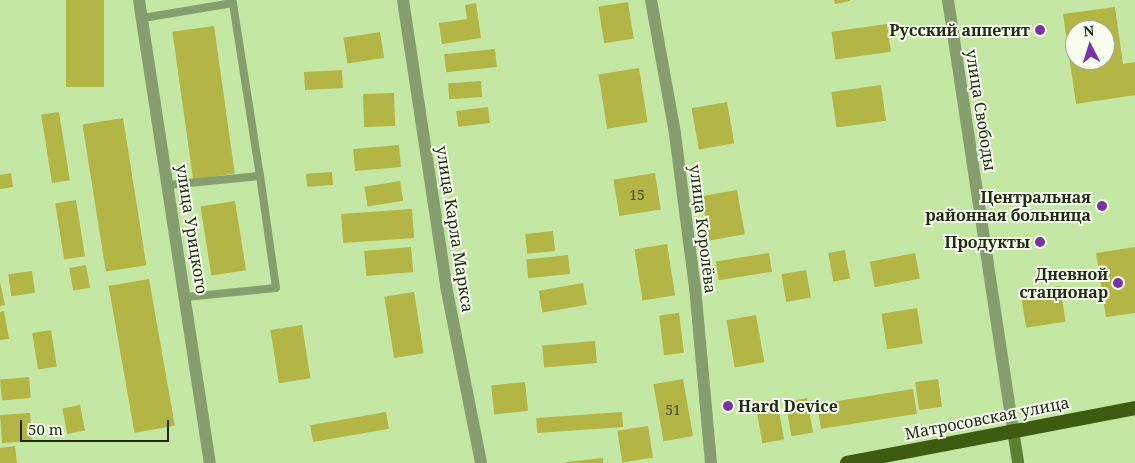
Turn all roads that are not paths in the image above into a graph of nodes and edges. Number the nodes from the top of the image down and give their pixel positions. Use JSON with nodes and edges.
{"nodes":[{"id":1,"x":139,"y":0,"type":"edge"},
{"id":2,"x":403,"y":0,"type":"edge"},
{"id":3,"x":651,"y":0,"type":"edge"},
{"id":4,"x":948,"y":0,"type":"edge"},
{"id":5,"x":232,"y":2,"type":"edge"},
{"id":6,"x":143,"y":18,"type":"junction"},
{"id":7,"x":260,"y":176,"type":"junction"},
{"id":8,"x":168,"y":185,"type":"junction"},
{"id":9,"x":186,"y":297,"type":"junction"},
{"id":10,"x":1135,"y":408,"type":"edge"},
{"id":11,"x":1013,"y":430,"type":"junction"},
{"id":12,"x":210,"y":463,"type":"edge"},
{"id":13,"x":482,"y":463,"type":"edge"},
{"id":14,"x":711,"y":463,"type":"edge"},
{"id":15,"x":847,"y":463,"type":"edge"},
{"id":16,"x":1018,"y":463,"type":"edge"}],
"edges":[{"from":1,"to":6,"type":"street","name":"улица Урицкого"},
{"from":2,"to":13,"type":"street","name":"улица Карла Маркса"},
{"from":3,"to":14,"type":"street","name":"улица Королёва"},
{"from":4,"to":11,"type":"street","name":"улица Свободы"},
{"from":5,"to":6,"type":"lane"},
{"from":5,"to":7,"type":"lane"},
{"from":6,"to":8,"type":"street","name":"улица Урицкого"},
{"from":7,"to":8,"type":"lane"},
{"from":7,"to":9,"type":"lane"},
{"from":8,"to":9,"type":"street","name":"улица Урицкого"},
{"from":9,"to":12,"type":"street","name":"улица Урицкого"},
{"from":10,"to":11,"type":"highway","name":"Матросовская улица"},
{"from":11,"to":15,"type":"highway","name":"Матросовская улица"},
{"from":11,"to":16,"type":"main road","name":"улица Свободы"}]}
